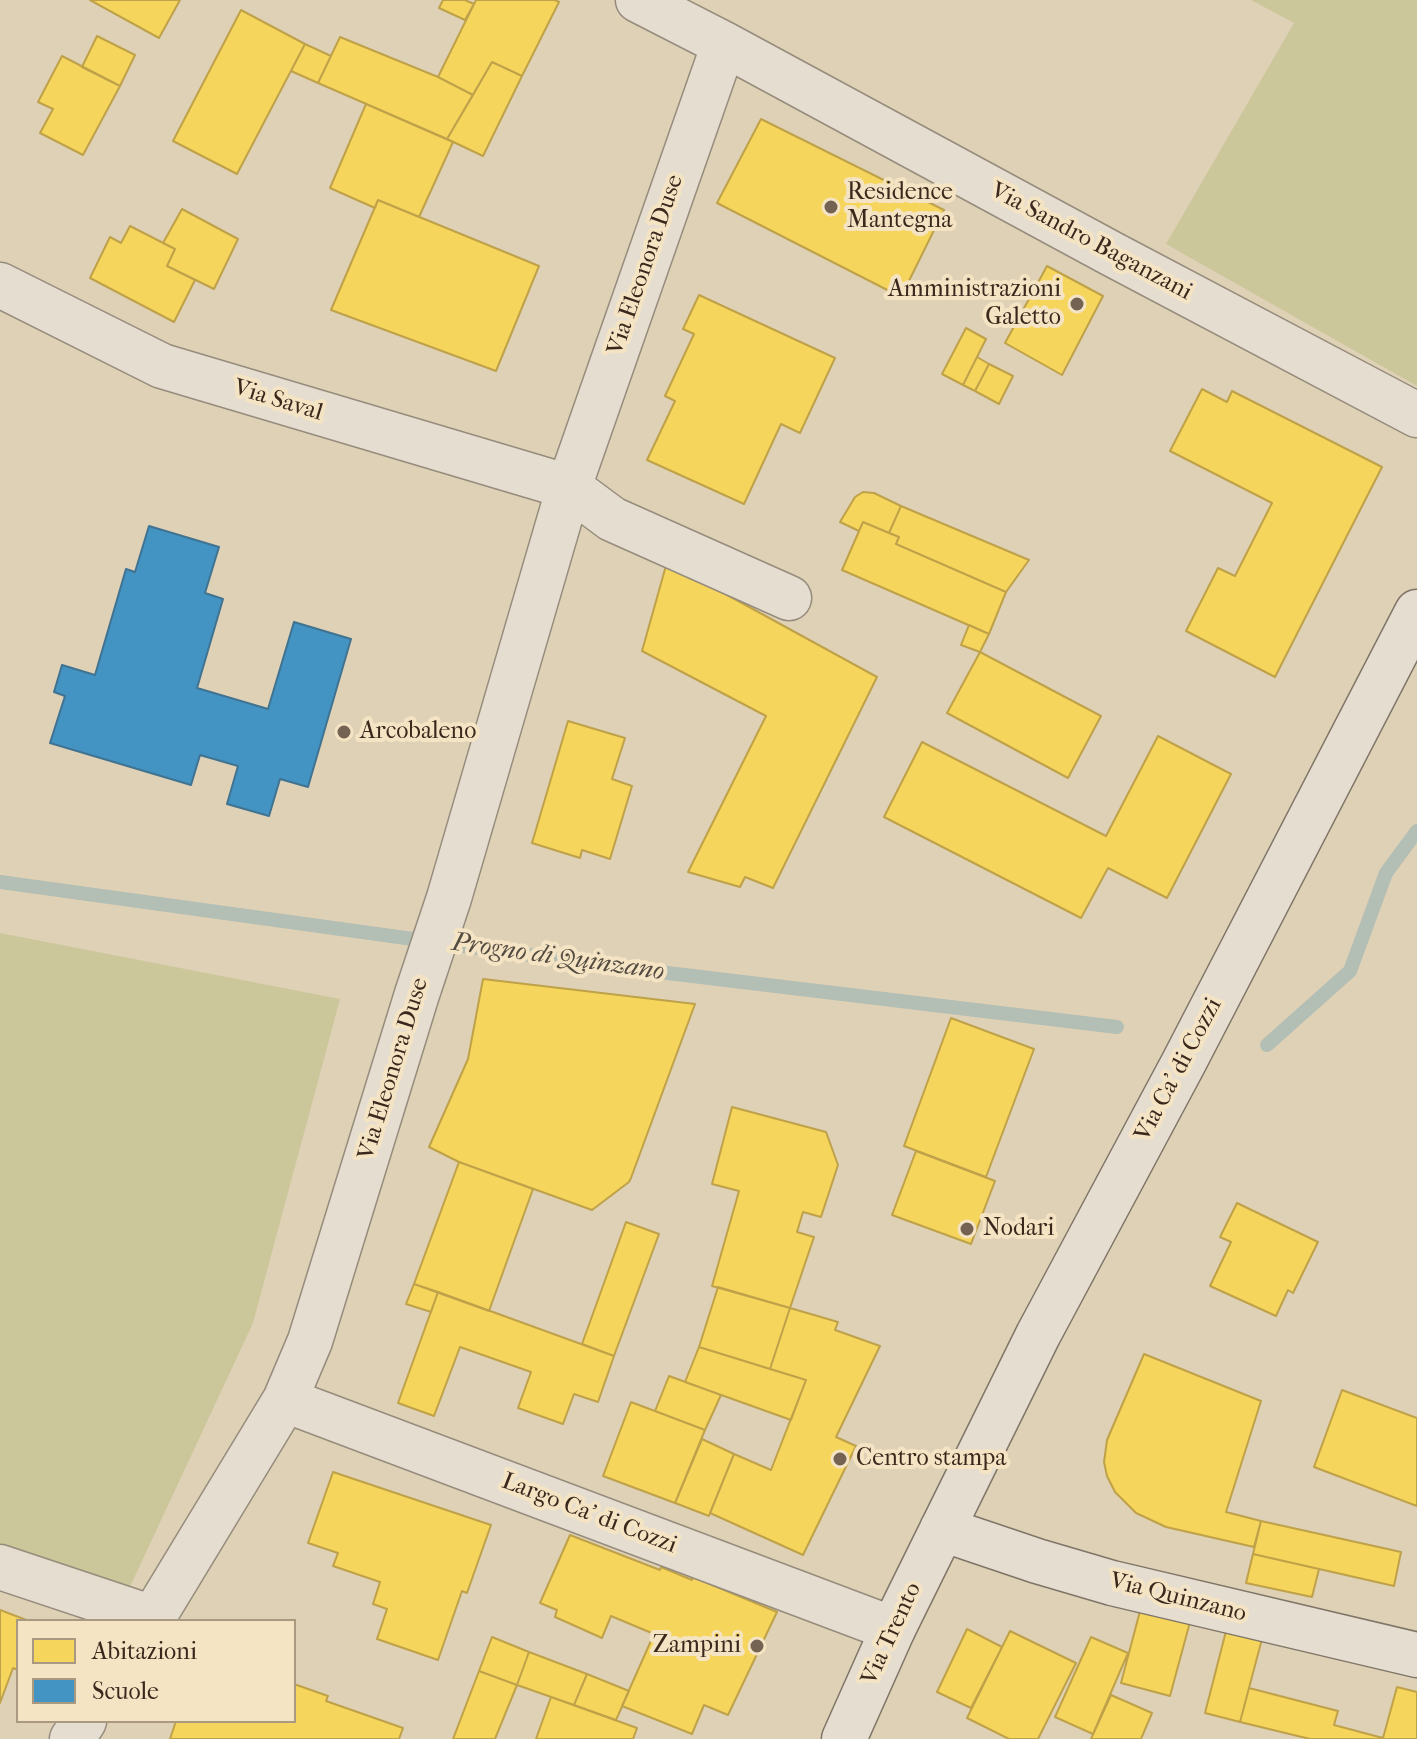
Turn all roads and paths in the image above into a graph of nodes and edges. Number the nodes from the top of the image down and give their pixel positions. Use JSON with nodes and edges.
{"nodes":[{"id":1,"x":638,"y":0,"type":"edge"},
{"id":2,"x":724,"y":44,"type":"junction"},
{"id":3,"x":0,"y":285,"type":"edge"},
{"id":4,"x":1417,"y":415,"type":"edge"},
{"id":5,"x":569,"y":487,"type":"junction"},
{"id":6,"x":789,"y":598,"type":"dead end"},
{"id":7,"x":1417,"y":612,"type":"edge"},
{"id":8,"x":285,"y":1400,"type":"junction"},
{"id":9,"x":942,"y":1529,"type":"junction"},
{"id":10,"x":0,"y":1567,"type":"edge"},
{"id":11,"x":149,"y":1619,"type":"edge"},
{"id":12,"x":153,"y":1619,"type":"edge"},
{"id":13,"x":893,"y":1629,"type":"junction"},
{"id":14,"x":1417,"y":1655,"type":"edge"},
{"id":15,"x":844,"y":1739,"type":"edge"}],
"edges":[{"from":1,"to":2,"type":"street","name":"Via Sandro Baganzani"},
{"from":2,"to":4,"type":"street","name":"Via Sandro Baganzani"},
{"from":2,"to":5,"type":"street","name":"Via Eleonora Duse"},
{"from":3,"to":5,"type":"street","name":"Via Saval"},
{"from":5,"to":6,"type":"street"},
{"from":5,"to":8,"type":"street","name":"Via Eleonora Duse"},
{"from":7,"to":9,"type":"street","name":"Via Ca' di Cozzi"},
{"from":8,"to":12,"type":"street","name":"Via Eleonora Duse"},
{"from":8,"to":13,"type":"street","name":"Largo Ca' di Cozzi"},
{"from":9,"to":13,"type":"street","name":"Via Trento"},
{"from":9,"to":14,"type":"street","name":"Via Quinzano"},
{"from":10,"to":11,"type":"street"},
{"from":13,"to":15,"type":"street","name":"Via Trento"}]}
